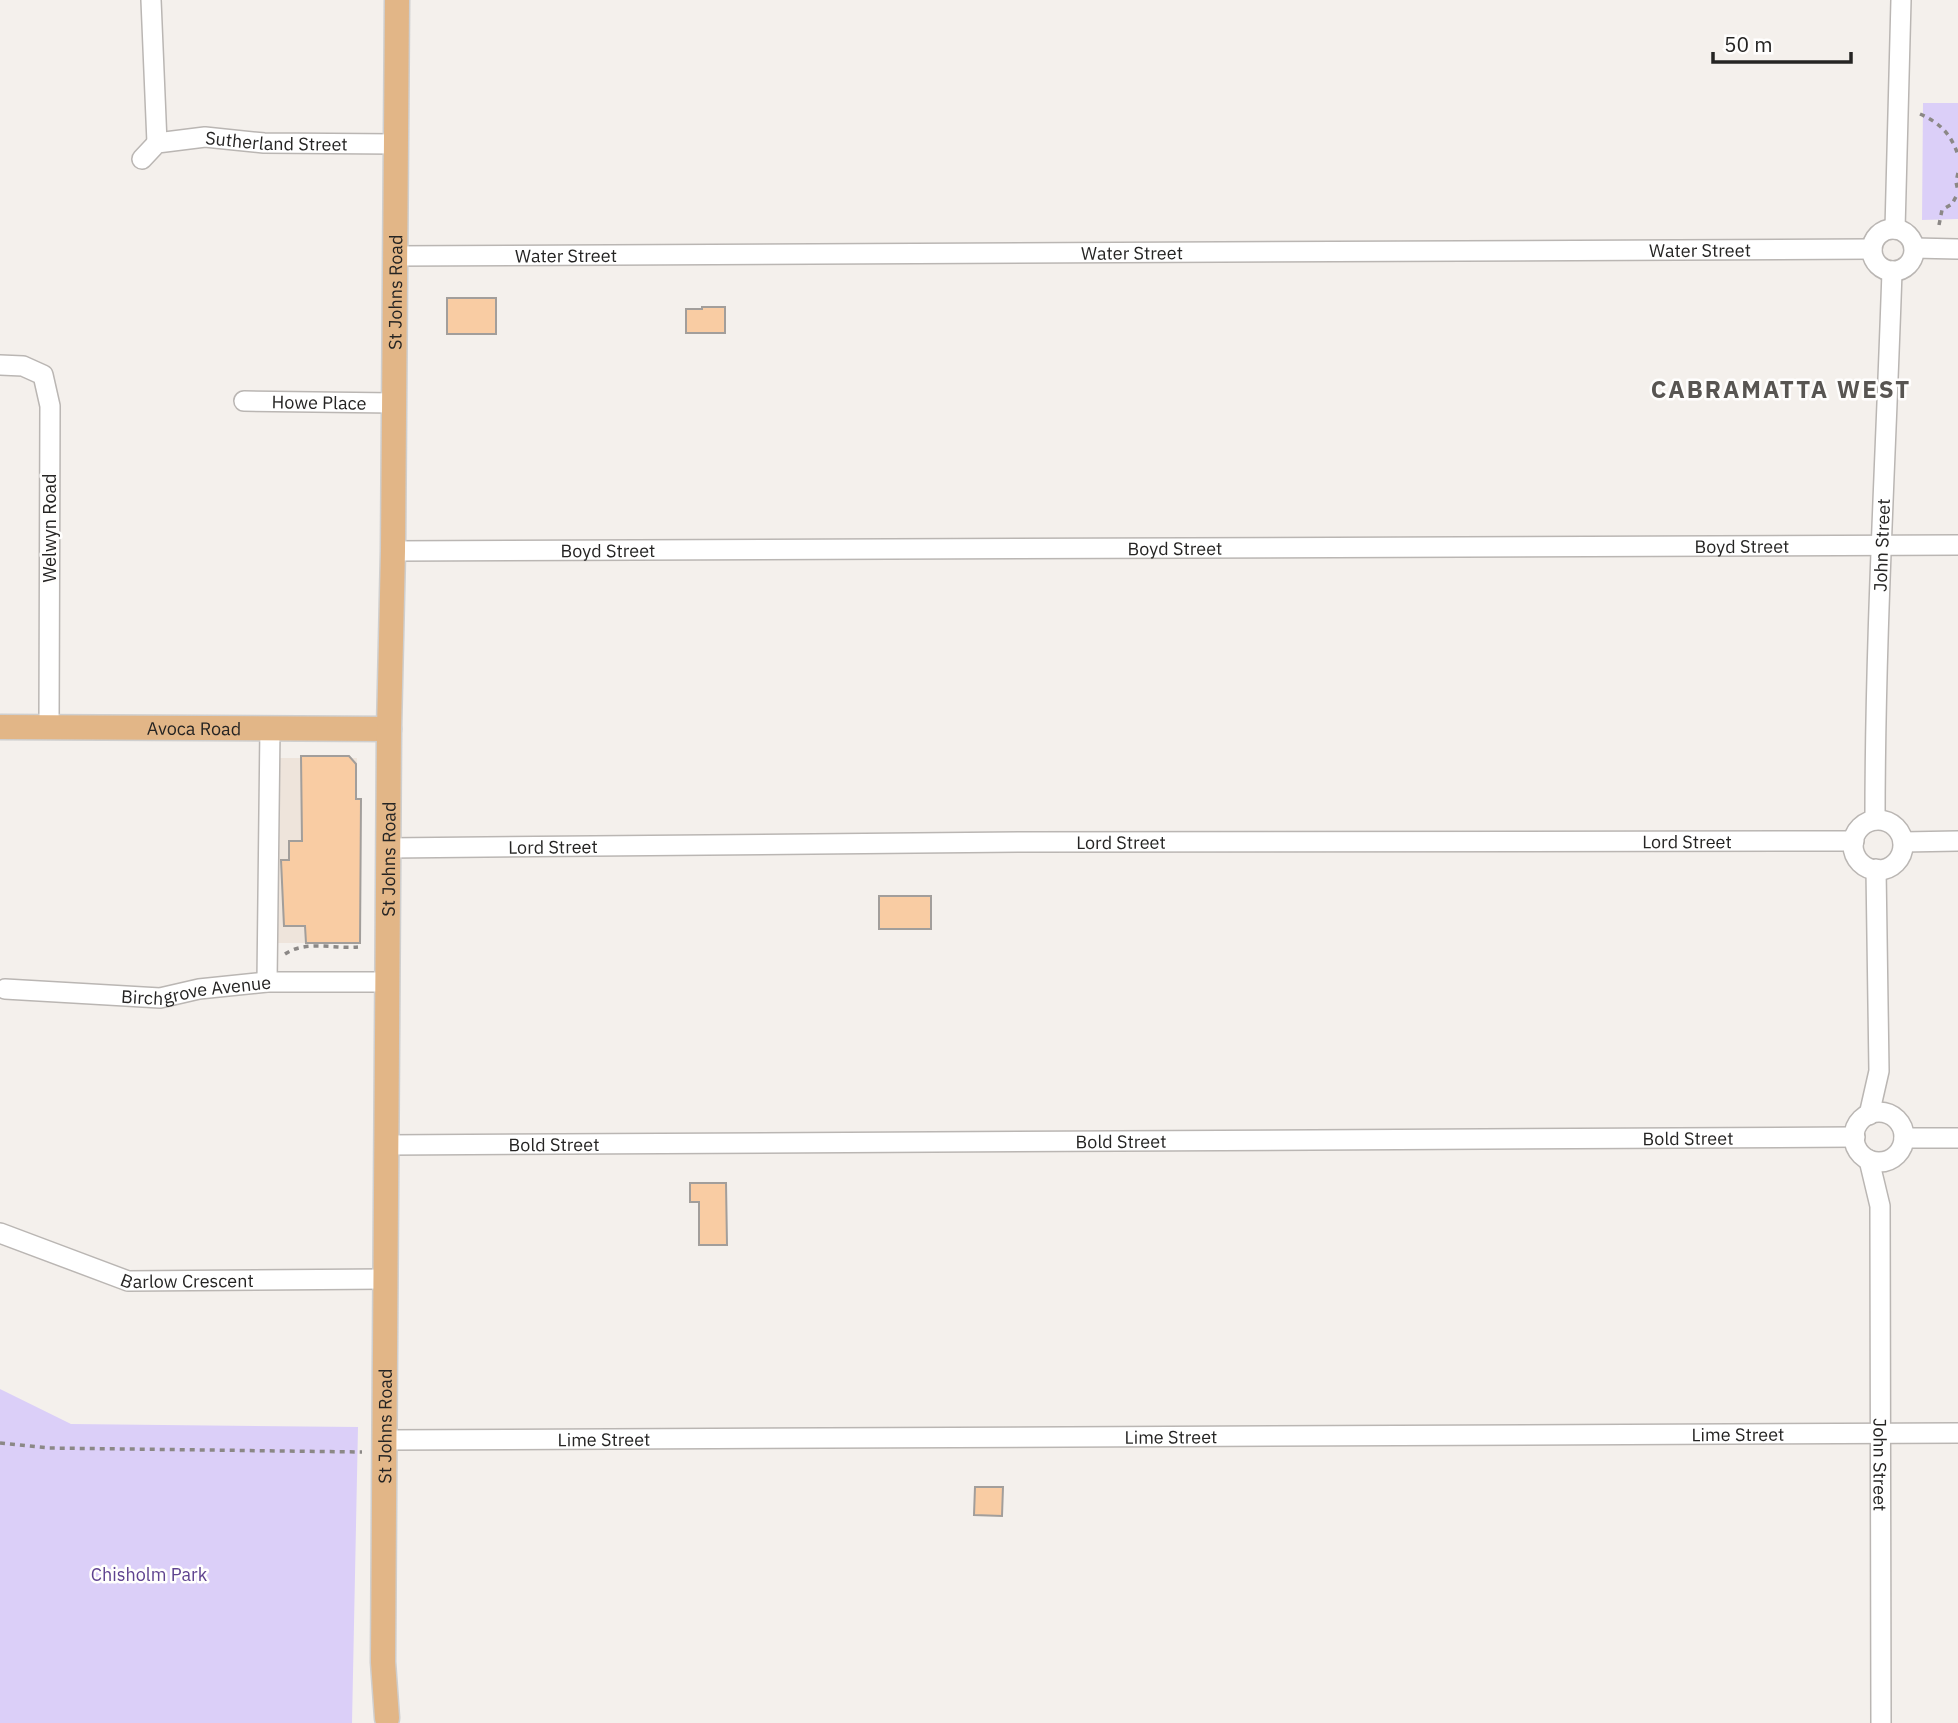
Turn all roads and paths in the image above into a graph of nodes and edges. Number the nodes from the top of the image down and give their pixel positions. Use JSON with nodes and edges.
{"nodes":[{"id":1,"x":151,"y":0,"type":"edge"},
{"id":2,"x":397,"y":0,"type":"edge"},
{"id":3,"x":1901,"y":0,"type":"edge"},
{"id":4,"x":1920,"y":114,"type":"dead end"},
{"id":5,"x":157,"y":143,"type":"junction"},
{"id":6,"x":396,"y":144,"type":"junction"},
{"id":7,"x":1958,"y":155,"type":"edge"},
{"id":8,"x":142,"y":159,"type":"dead end"},
{"id":9,"x":1958,"y":173,"type":"edge"},
{"id":10,"x":1958,"y":192,"type":"edge"},
{"id":11,"x":1939,"y":225,"type":"dead end"},
{"id":12,"x":1895,"y":229,"type":"junction"},
{"id":13,"x":1914,"y":248,"type":"junction"},
{"id":14,"x":1872,"y":249,"type":"junction"},
{"id":15,"x":1958,"y":249,"type":"edge"},
{"id":16,"x":394,"y":256,"type":"junction"},
{"id":17,"x":1892,"y":271,"type":"junction"},
{"id":18,"x":0,"y":365,"type":"edge"},
{"id":19,"x":244,"y":401,"type":"dead end"},
{"id":20,"x":394,"y":403,"type":"junction"},
{"id":21,"x":1880,"y":545,"type":"junction"},
{"id":22,"x":1958,"y":545,"type":"edge"},
{"id":23,"x":393,"y":551,"type":"junction"},
{"id":24,"x":0,"y":727,"type":"edge"},
{"id":25,"x":49,"y":727,"type":"junction"},
{"id":26,"x":270,"y":728,"type":"junction"},
{"id":27,"x":389,"y":729,"type":"junction"},
{"id":28,"x":1875,"y":820,"type":"junction"},
{"id":29,"x":1854,"y":841,"type":"junction"},
{"id":30,"x":1958,"y":841,"type":"edge"},
{"id":31,"x":1903,"y":842,"type":"junction"},
{"id":32,"x":389,"y":848,"type":"junction"},
{"id":33,"x":1876,"y":869,"type":"junction"},
{"id":34,"x":358,"y":947,"type":"dead end"},
{"id":35,"x":267,"y":960,"type":"junction"},
{"id":36,"x":267,"y":982,"type":"junction"},
{"id":37,"x":389,"y":982,"type":"junction"},
{"id":38,"x":5,"y":989,"type":"dead end"},
{"id":39,"x":1879,"y":1071,"type":"junction"},
{"id":40,"x":1869,"y":1115,"type":"junction"},
{"id":41,"x":1891,"y":1116,"type":"junction"},
{"id":42,"x":1855,"y":1137,"type":"junction"},
{"id":43,"x":1904,"y":1138,"type":"junction"},
{"id":44,"x":1958,"y":1138,"type":"edge"},
{"id":45,"x":388,"y":1145,"type":"junction"},
{"id":46,"x":1892,"y":1158,"type":"junction"},
{"id":47,"x":1869,"y":1160,"type":"junction"},
{"id":48,"x":1880,"y":1206,"type":"junction"},
{"id":49,"x":0,"y":1233,"type":"edge"},
{"id":50,"x":385,"y":1279,"type":"junction"},
{"id":51,"x":1882,"y":1433,"type":"junction"},
{"id":52,"x":1958,"y":1433,"type":"edge"},
{"id":53,"x":385,"y":1440,"type":"junction"},
{"id":54,"x":0,"y":1443,"type":"edge"},
{"id":55,"x":362,"y":1452,"type":"dead end"},
{"id":56,"x":388,"y":1721,"type":"edge"},
{"id":57,"x":1881,"y":1723,"type":"edge"}],
"edges":[{"from":1,"to":5,"type":"street"},
{"from":2,"to":6,"type":"main road","name":"St Johns Road"},
{"from":3,"to":12,"type":"street"},
{"from":4,"to":7,"type":"path"},
{"from":5,"to":6,"type":"street","name":"Sutherland Street"},
{"from":5,"to":8,"type":"street"},
{"from":6,"to":16,"type":"main road","name":"St Johns Road"},
{"from":9,"to":10,"type":"path"},
{"from":10,"to":11,"type":"path"},
{"from":12,"to":13,"type":"street"},
{"from":12,"to":14,"type":"street"},
{"from":13,"to":15,"type":"street"},
{"from":13,"to":17,"type":"street"},
{"from":14,"to":16,"type":"street","name":"Water Street"},
{"from":14,"to":17,"type":"street"},
{"from":16,"to":20,"type":"main road","name":"St Johns Road"},
{"from":17,"to":21,"type":"street","name":"John Street"},
{"from":18,"to":25,"type":"street","name":"Welwyn Road"},
{"from":19,"to":20,"type":"street","name":"Howe Place"},
{"from":20,"to":23,"type":"main road","name":"St Johns Road"},
{"from":21,"to":22,"type":"street","name":"Boyd Street"},
{"from":21,"to":23,"type":"street","name":"Boyd Street"},
{"from":21,"to":28,"type":"street","name":"John Street"},
{"from":23,"to":27,"type":"main road","name":"St Johns Road"},
{"from":24,"to":25,"type":"main road","name":"Avoca Road"},
{"from":25,"to":26,"type":"main road","name":"Avoca Road"},
{"from":26,"to":27,"type":"main road","name":"Avoca Road"},
{"from":26,"to":35,"type":"street"},
{"from":27,"to":32,"type":"main road","name":"St Johns Road"},
{"from":28,"to":29,"type":"street"},
{"from":28,"to":31,"type":"street"},
{"from":29,"to":32,"type":"street","name":"Lord Street"},
{"from":29,"to":33,"type":"street"},
{"from":30,"to":31,"type":"street"},
{"from":31,"to":33,"type":"street"},
{"from":32,"to":37,"type":"main road","name":"St Johns Road"},
{"from":33,"to":39,"type":"street"},
{"from":34,"to":35,"type":"path"},
{"from":35,"to":36,"type":"street"},
{"from":36,"to":37,"type":"street","name":"Birchgrove Avenue"},
{"from":36,"to":38,"type":"street","name":"Birchgrove Avenue"},
{"from":37,"to":45,"type":"main road","name":"St Johns Road"},
{"from":39,"to":40,"type":"street"},
{"from":39,"to":41,"type":"street"},
{"from":40,"to":41,"type":"street"},
{"from":40,"to":42,"type":"street"},
{"from":41,"to":43,"type":"street"},
{"from":42,"to":45,"type":"street","name":"Bold Street"},
{"from":42,"to":47,"type":"street"},
{"from":43,"to":44,"type":"street"},
{"from":43,"to":46,"type":"street"},
{"from":45,"to":50,"type":"main road","name":"St Johns Road"},
{"from":46,"to":47,"type":"street"},
{"from":46,"to":48,"type":"street","name":"John Street"},
{"from":47,"to":48,"type":"street","name":"John Street"},
{"from":48,"to":51,"type":"street","name":"John Street"},
{"from":49,"to":50,"type":"street","name":"Barlow Crescent"},
{"from":50,"to":53,"type":"main road","name":"St Johns Road"},
{"from":51,"to":52,"type":"street","name":"Lime Street"},
{"from":51,"to":53,"type":"street","name":"Lime Street"},
{"from":51,"to":57,"type":"street","name":"John Street"},
{"from":53,"to":56,"type":"main road","name":"St Johns Road"},
{"from":54,"to":55,"type":"path"}]}
